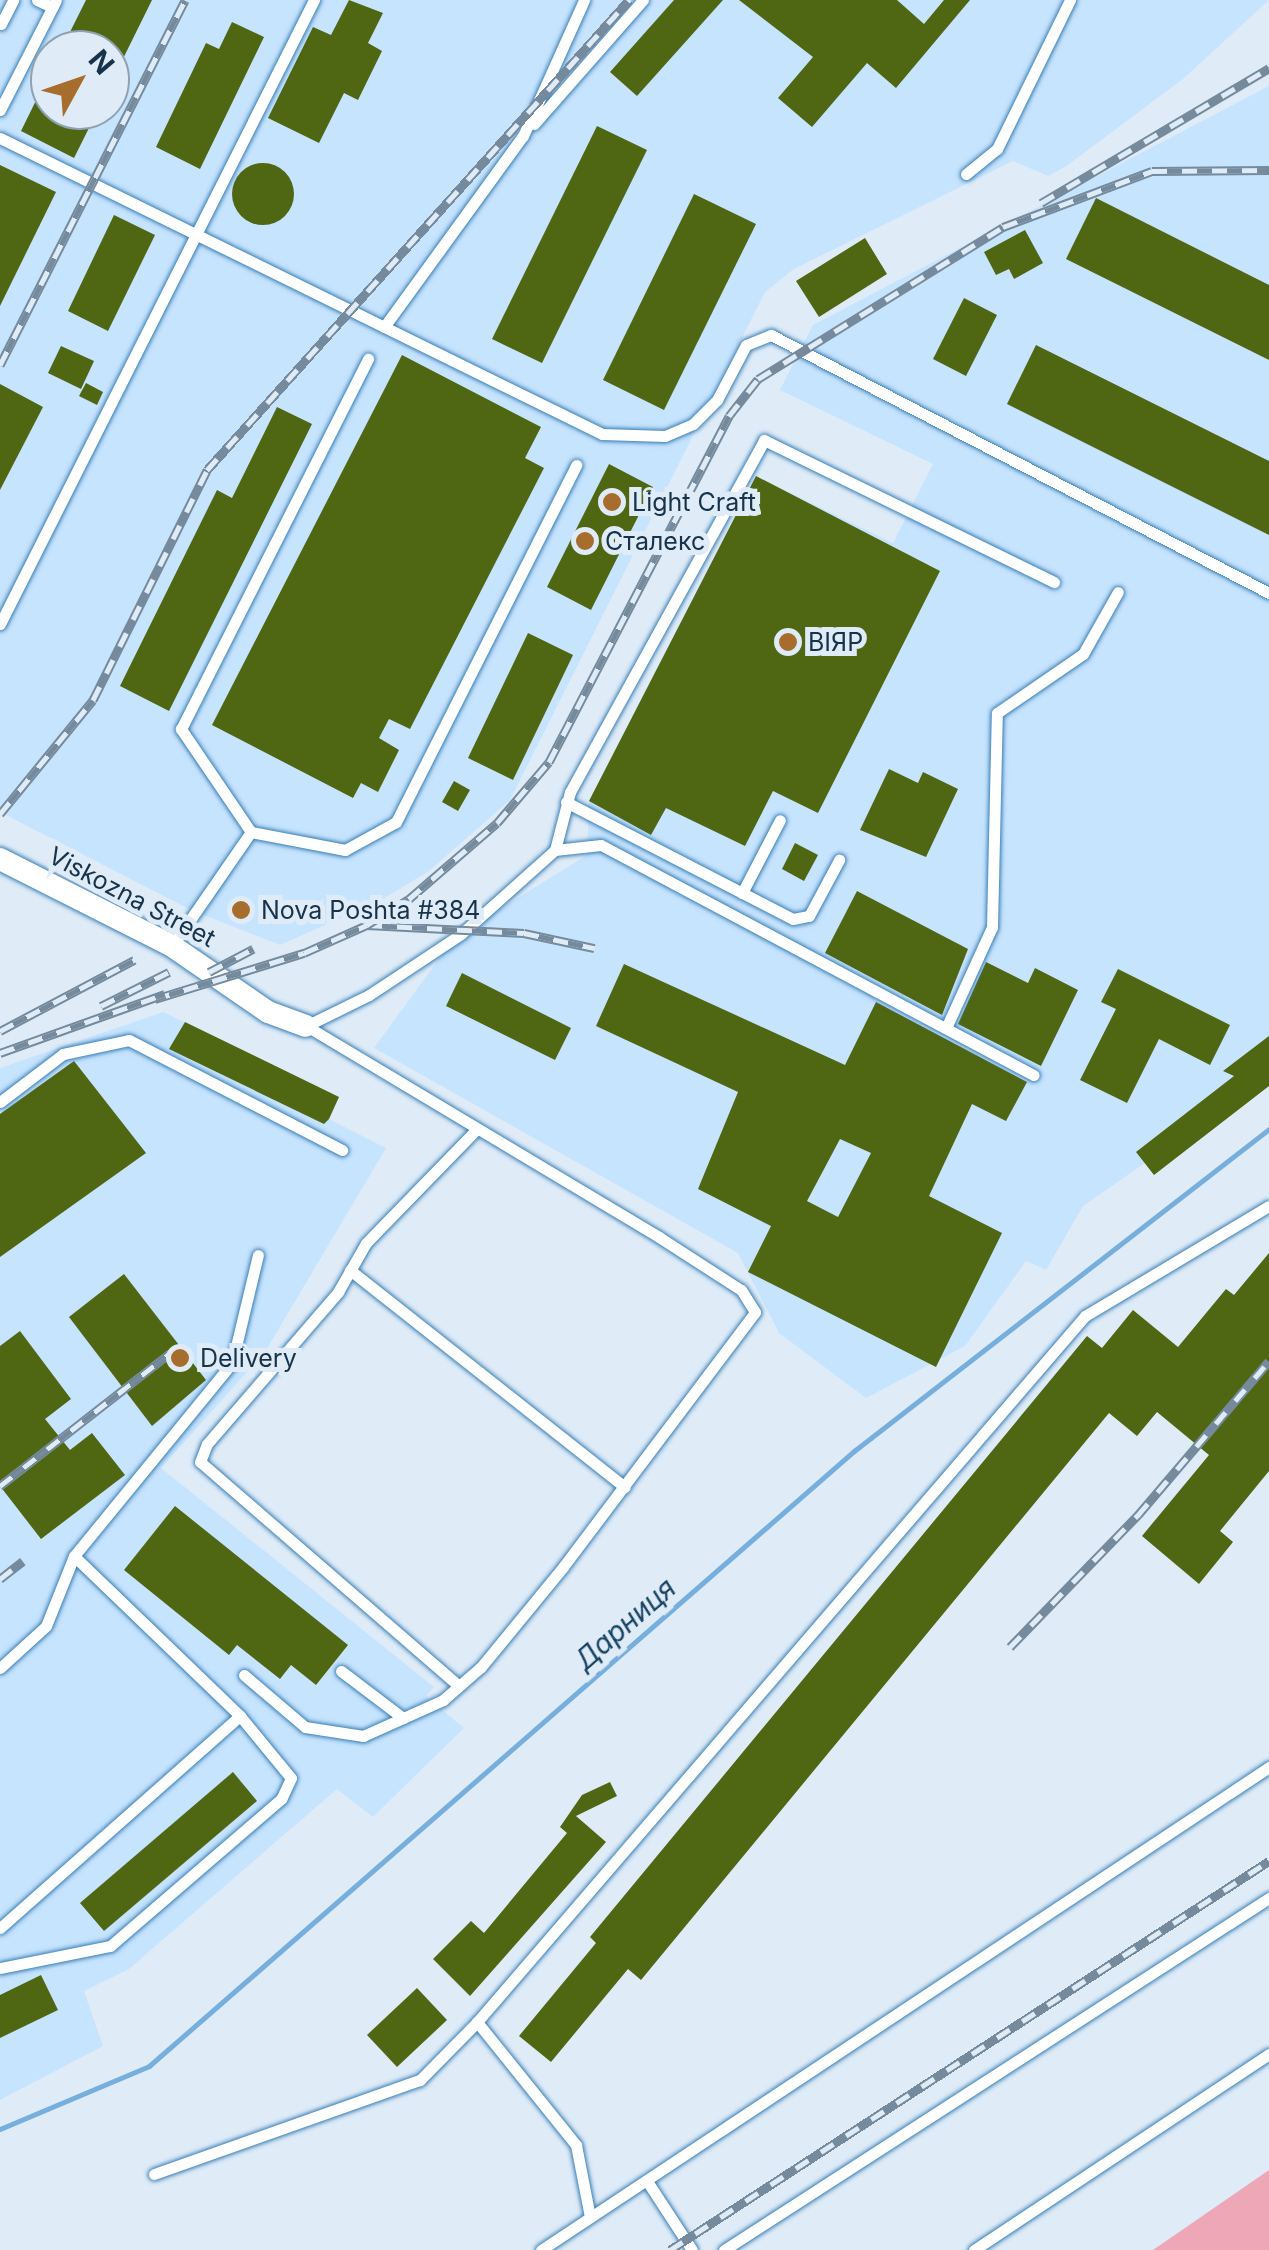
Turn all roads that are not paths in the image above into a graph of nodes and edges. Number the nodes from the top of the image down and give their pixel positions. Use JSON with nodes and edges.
{"nodes":[{"id":1,"x":13,"y":0,"type":"edge"},
{"id":2,"x":36,"y":0,"type":"edge"},
{"id":3,"x":314,"y":0,"type":"edge"},
{"id":4,"x":584,"y":0,"type":"edge"},
{"id":5,"x":644,"y":0,"type":"edge"},
{"id":6,"x":1070,"y":0,"type":"edge"},
{"id":7,"x":54,"y":3,"type":"edge"},
{"id":8,"x":1,"y":24,"type":"edge"},
{"id":9,"x":0,"y":110,"type":"edge"},
{"id":10,"x":523,"y":136,"type":"junction"},
{"id":11,"x":0,"y":138,"type":"edge"},
{"id":12,"x":966,"y":174,"type":"dead end"},
{"id":13,"x":196,"y":234,"type":"junction"},
{"id":14,"x":384,"y":327,"type":"junction"},
{"id":15,"x":368,"y":358,"type":"dead end"},
{"id":16,"x":576,"y":465,"type":"dead end"},
{"id":17,"x":1054,"y":582,"type":"dead end"},
{"id":18,"x":1118,"y":592,"type":"dead end"},
{"id":19,"x":1269,"y":594,"type":"edge"},
{"id":20,"x":0,"y":624,"type":"edge"},
{"id":21,"x":566,"y":802,"type":"junction"},
{"id":22,"x":780,"y":820,"type":"dead end"},
{"id":23,"x":251,"y":832,"type":"junction"},
{"id":24,"x":555,"y":850,"type":"junction"},
{"id":25,"x":0,"y":859,"type":"edge"},
{"id":26,"x":839,"y":860,"type":"dead end"},
{"id":27,"x":742,"y":892,"type":"junction"},
{"id":28,"x":172,"y":946,"type":"junction"},
{"id":29,"x":306,"y":1026,"type":"junction"},
{"id":30,"x":946,"y":1028,"type":"junction"},
{"id":31,"x":1034,"y":1075,"type":"dead end"},
{"id":32,"x":0,"y":1102,"type":"edge"},
{"id":33,"x":476,"y":1130,"type":"junction"},
{"id":34,"x":342,"y":1150,"type":"dead end"},
{"id":35,"x":1269,"y":1206,"type":"edge"},
{"id":36,"x":258,"y":1255,"type":"dead end"},
{"id":37,"x":350,"y":1270,"type":"junction"},
{"id":38,"x":625,"y":1487,"type":"junction"},
{"id":39,"x":74,"y":1556,"type":"junction"},
{"id":40,"x":0,"y":1668,"type":"edge"},
{"id":41,"x":341,"y":1671,"type":"dead end"},
{"id":42,"x":244,"y":1675,"type":"dead end"},
{"id":43,"x":459,"y":1686,"type":"junction"},
{"id":44,"x":240,"y":1716,"type":"junction"},
{"id":45,"x":403,"y":1718,"type":"junction"},
{"id":46,"x":1269,"y":1767,"type":"edge"},
{"id":47,"x":1269,"y":1898,"type":"edge"},
{"id":48,"x":0,"y":1928,"type":"edge"},
{"id":49,"x":0,"y":1968,"type":"edge"},
{"id":50,"x":478,"y":2022,"type":"junction"},
{"id":51,"x":1269,"y":2054,"type":"edge"},
{"id":52,"x":154,"y":2174,"type":"dead end"},
{"id":53,"x":646,"y":2181,"type":"junction"},
{"id":54,"x":590,"y":2218,"type":"junction"},
{"id":55,"x":541,"y":2250,"type":"edge"},
{"id":56,"x":692,"y":2250,"type":"edge"},
{"id":57,"x":724,"y":2250,"type":"edge"},
{"id":58,"x":974,"y":2250,"type":"edge"}],
"edges":[{"from":1,"to":8,"type":"lane"},
{"from":2,"to":7,"type":"lane"},
{"from":3,"to":13,"type":"lane"},
{"from":4,"to":10,"type":"lane"},
{"from":5,"to":10,"type":"lane"},
{"from":6,"to":12,"type":"lane"},
{"from":7,"to":9,"type":"lane"},
{"from":10,"to":14,"type":"lane"},
{"from":11,"to":13,"type":"lane"},
{"from":13,"to":14,"type":"lane"},
{"from":13,"to":20,"type":"lane"},
{"from":14,"to":19,"type":"lane"},
{"from":15,"to":23,"type":"lane"},
{"from":16,"to":23,"type":"lane"},
{"from":17,"to":21,"type":"lane"},
{"from":18,"to":30,"type":"lane"},
{"from":21,"to":24,"type":"lane"},
{"from":21,"to":27,"type":"lane"},
{"from":22,"to":27,"type":"lane"},
{"from":23,"to":28,"type":"lane"},
{"from":24,"to":29,"type":"lane"},
{"from":24,"to":30,"type":"lane"},
{"from":25,"to":28,"type":"street","name":"Viskozna Street"},
{"from":26,"to":27,"type":"lane"},
{"from":28,"to":29,"type":"street","name":"Viskozna Street"},
{"from":29,"to":33,"type":"lane","name":"Viskozna Street"},
{"from":30,"to":31,"type":"lane"},
{"from":32,"to":34,"type":"lane"},
{"from":33,"to":37,"type":"lane"},
{"from":33,"to":38,"type":"lane","name":"Viskozna Street"},
{"from":35,"to":50,"type":"lane"},
{"from":36,"to":39,"type":"lane"},
{"from":37,"to":38,"type":"lane"},
{"from":37,"to":43,"type":"lane"},
{"from":38,"to":43,"type":"lane"},
{"from":39,"to":40,"type":"lane"},
{"from":39,"to":44,"type":"lane"},
{"from":41,"to":45,"type":"lane"},
{"from":42,"to":45,"type":"lane"},
{"from":43,"to":45,"type":"lane"},
{"from":44,"to":48,"type":"lane"},
{"from":44,"to":49,"type":"lane"},
{"from":46,"to":53,"type":"lane"},
{"from":47,"to":57,"type":"lane"},
{"from":50,"to":52,"type":"lane"},
{"from":50,"to":54,"type":"lane"},
{"from":51,"to":58,"type":"lane"},
{"from":53,"to":54,"type":"lane"},
{"from":53,"to":56,"type":"lane"},
{"from":54,"to":55,"type":"lane"}]}
